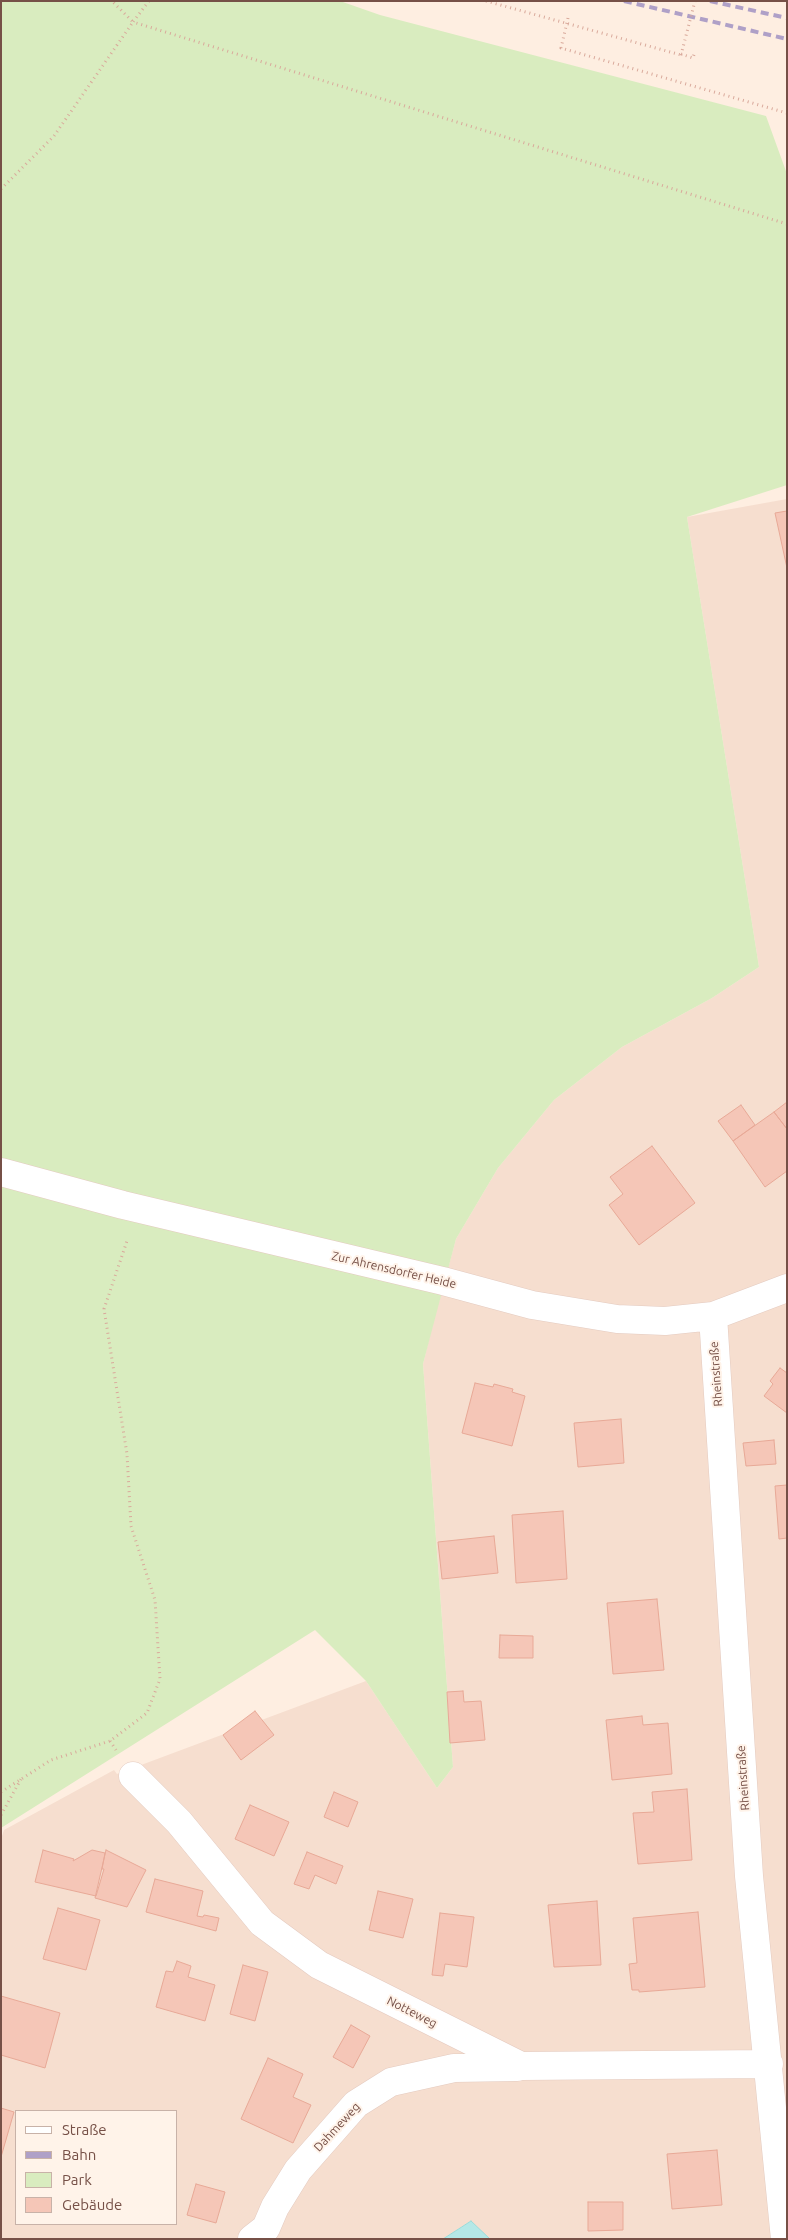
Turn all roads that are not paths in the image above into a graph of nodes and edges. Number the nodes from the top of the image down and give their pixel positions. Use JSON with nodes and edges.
{"nodes":[{"id":1,"x":1,"y":1172,"type":"edge"},
{"id":2,"x":787,"y":1288,"type":"edge"},
{"id":3,"x":713,"y":1316,"type":"junction"},
{"id":4,"x":133,"y":1776,"type":"dead end"},
{"id":5,"x":769,"y":2064,"type":"junction"},
{"id":6,"x":521,"y":2066,"type":"junction"},
{"id":7,"x":785,"y":2207,"type":"edge"},
{"id":8,"x":252,"y":2239,"type":"edge"},
{"id":9,"x":785,"y":2239,"type":"edge"}],
"edges":[{"from":1,"to":3,"type":"street","name":"Zur Ahrensdorfer Heide"},
{"from":2,"to":3,"type":"street","name":"Zur Ahrensdorfer Heide"},
{"from":3,"to":5,"type":"street","name":"Rheinstraße"},
{"from":4,"to":6,"type":"street","name":"Notteweg"},
{"from":5,"to":6,"type":"street","name":"Notteweg"},
{"from":5,"to":7,"type":"street","name":"Rheinstraße"},
{"from":6,"to":8,"type":"street","name":"Dahmeweg"},
{"from":7,"to":9,"type":"street","name":"Rheinstraße"}]}
